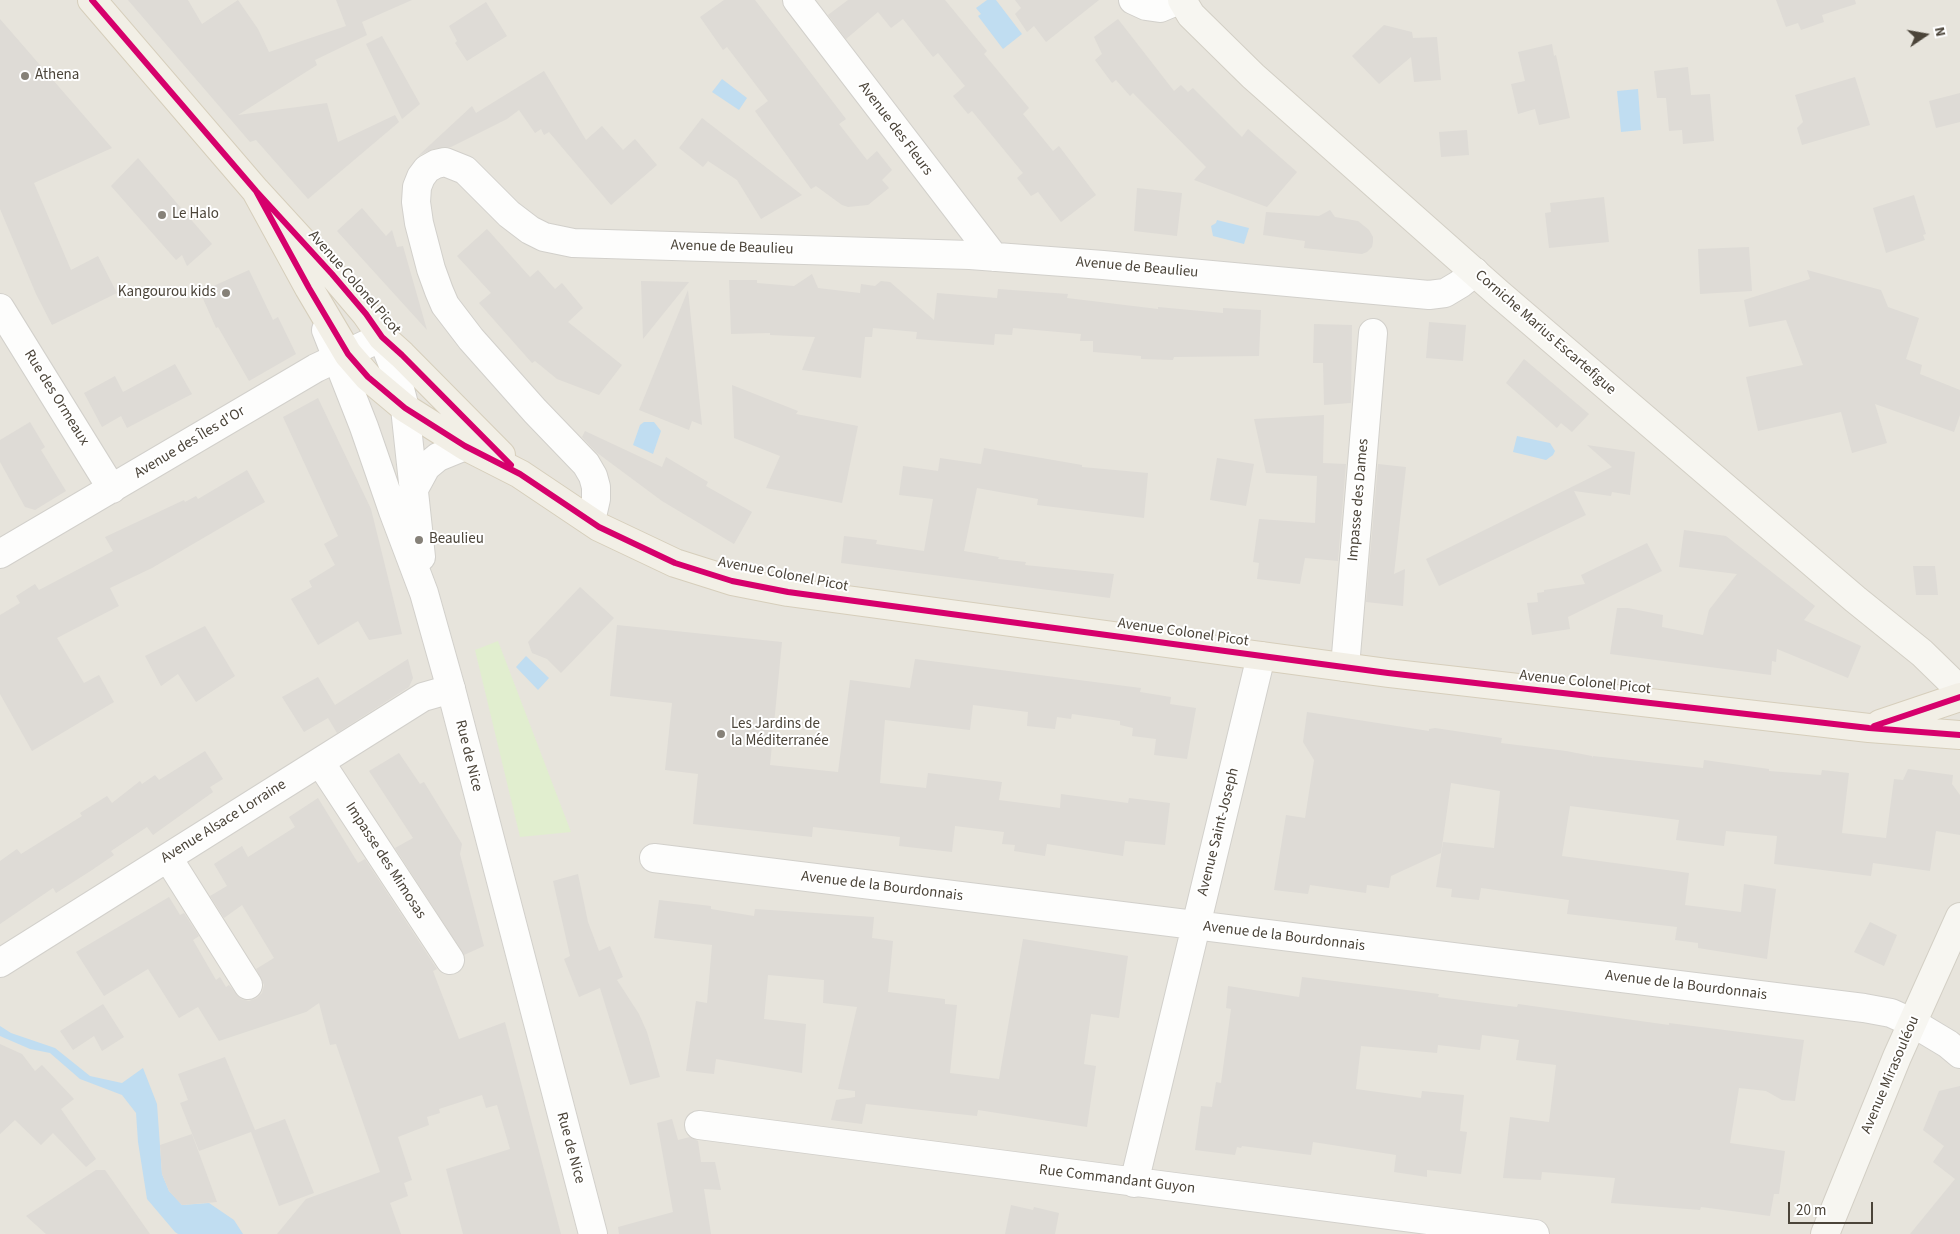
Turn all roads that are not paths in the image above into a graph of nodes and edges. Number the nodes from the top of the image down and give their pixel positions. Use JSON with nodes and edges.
{"nodes":[{"id":1,"x":92,"y":0,"type":"edge"},
{"id":2,"x":797,"y":0,"type":"edge"},
{"id":3,"x":1134,"y":0,"type":"edge"},
{"id":4,"x":1180,"y":0,"type":"edge"},
{"id":5,"x":256,"y":191,"type":"junction"},
{"id":6,"x":994,"y":257,"type":"junction"},
{"id":7,"x":1474,"y":272,"type":"junction"},
{"id":8,"x":0,"y":308,"type":"edge"},
{"id":9,"x":1373,"y":333,"type":"dead end"},
{"id":10,"x":382,"y":336,"type":"junction"},
{"id":11,"x":342,"y":356,"type":"junction"},
{"id":12,"x":405,"y":408,"type":"junction"},
{"id":13,"x":465,"y":446,"type":"junction"},
{"id":14,"x":520,"y":474,"type":"junction"},
{"id":15,"x":112,"y":489,"type":"junction"},
{"id":16,"x":414,"y":489,"type":"junction"},
{"id":17,"x":591,"y":521,"type":"junction"},
{"id":18,"x":0,"y":554,"type":"edge"},
{"id":19,"x":424,"y":593,"type":"junction"},
{"id":20,"x":1922,"y":653,"type":"junction"},
{"id":21,"x":1261,"y":656,"type":"junction"},
{"id":22,"x":1960,"y":660,"type":"edge"},
{"id":23,"x":1345,"y":667,"type":"junction"},
{"id":24,"x":451,"y":690,"type":"junction"},
{"id":25,"x":1960,"y":690,"type":"edge"},
{"id":26,"x":1960,"y":697,"type":"edge"},
{"id":27,"x":1869,"y":728,"type":"junction"},
{"id":28,"x":1960,"y":734,"type":"edge"},
{"id":29,"x":320,"y":762,"type":"junction"},
{"id":30,"x":168,"y":858,"type":"junction"},
{"id":31,"x":654,"y":858,"type":"dead end"},
{"id":32,"x":1960,"y":917,"type":"edge"},
{"id":33,"x":1196,"y":926,"type":"junction"},
{"id":34,"x":450,"y":960,"type":"dead end"},
{"id":35,"x":0,"y":963,"type":"edge"},
{"id":36,"x":248,"y":985,"type":"dead end"},
{"id":37,"x":1913,"y":1023,"type":"junction"},
{"id":38,"x":1960,"y":1054,"type":"edge"},
{"id":39,"x":699,"y":1126,"type":"dead end"},
{"id":40,"x":1134,"y":1183,"type":"junction"},
{"id":41,"x":593,"y":1234,"type":"edge"},
{"id":42,"x":1535,"y":1234,"type":"edge"},
{"id":43,"x":1825,"y":1234,"type":"edge"}],
"edges":[{"from":1,"to":5,"type":"main road","name":"Avenue Colonel Picot"},
{"from":2,"to":6,"type":"street","name":"Avenue des Fleurs"},
{"from":3,"to":4,"type":"street"},
{"from":4,"to":7,"type":"main road","name":"Corniche Marius Escartefigue"},
{"from":5,"to":10,"type":"main road","name":"Avenue Colonel Picot"},
{"from":5,"to":11,"type":"main road","name":"Avenue Colonel Picot"},
{"from":6,"to":7,"type":"street","name":"Avenue de Beaulieu"},
{"from":6,"to":17,"type":"street","name":"Avenue de Beaulieu"},
{"from":7,"to":20,"type":"main road","name":"Corniche Marius Escartefigue"},
{"from":8,"to":15,"type":"street","name":"Rue des Ormeaux"},
{"from":9,"to":23,"type":"street","name":"Impasse des Dames"},
{"from":10,"to":11,"type":"street","name":"Avenue des Îles d'Or"},
{"from":10,"to":12,"type":"street"},
{"from":10,"to":14,"type":"main road","name":"Avenue Colonel Picot"},
{"from":11,"to":12,"type":"main road","name":"Avenue Colonel Picot"},
{"from":11,"to":15,"type":"street","name":"Avenue des Îles d'Or"},
{"from":11,"to":19,"type":"street","name":"Rue de Nice"},
{"from":12,"to":13,"type":"main road","name":"Avenue Colonel Picot"},
{"from":12,"to":16,"type":"street"},
{"from":13,"to":14,"type":"main road","name":"Avenue Colonel Picot"},
{"from":13,"to":16,"type":"street"},
{"from":14,"to":17,"type":"main road","name":"Avenue Colonel Picot"},
{"from":15,"to":18,"type":"street","name":"Avenue des Îles d'Or"},
{"from":16,"to":19,"type":"street"},
{"from":17,"to":21,"type":"main road","name":"Avenue Colonel Picot"},
{"from":19,"to":24,"type":"street","name":"Rue de Nice"},
{"from":20,"to":22,"type":"main road","name":"Corniche Marius Escartefigue"},
{"from":20,"to":25,"type":"main road","name":"Corniche Marius Escartefigue"},
{"from":21,"to":23,"type":"main road","name":"Avenue Colonel Picot"},
{"from":21,"to":33,"type":"street","name":"Avenue Saint-Joseph"},
{"from":23,"to":27,"type":"main road","name":"Avenue Colonel Picot"},
{"from":24,"to":29,"type":"street","name":"Avenue Alsace Lorraine"},
{"from":24,"to":41,"type":"street","name":"Rue de Nice"},
{"from":26,"to":27,"type":"main road","name":"Avenue Colonel Picot"},
{"from":27,"to":28,"type":"main road","name":"Avenue Colonel Picot"},
{"from":29,"to":30,"type":"street","name":"Avenue Alsace Lorraine"},
{"from":29,"to":34,"type":"street","name":"Impasse des Mimosas"},
{"from":30,"to":35,"type":"street","name":"Avenue Alsace Lorraine"},
{"from":30,"to":36,"type":"street"},
{"from":31,"to":33,"type":"street","name":"Avenue de la Bourdonnais"},
{"from":32,"to":37,"type":"main road","name":"Avenue Mirasouléou"},
{"from":33,"to":37,"type":"street","name":"Avenue de la Bourdonnais"},
{"from":33,"to":40,"type":"street","name":"Avenue Saint-Joseph"},
{"from":37,"to":38,"type":"street","name":"Avenue de la Bourdonnais"},
{"from":37,"to":43,"type":"main road","name":"Avenue Mirasouléou"},
{"from":39,"to":40,"type":"street","name":"Rue Commandant Guyon"},
{"from":40,"to":42,"type":"street","name":"Rue Commandant Guyon"}]}
